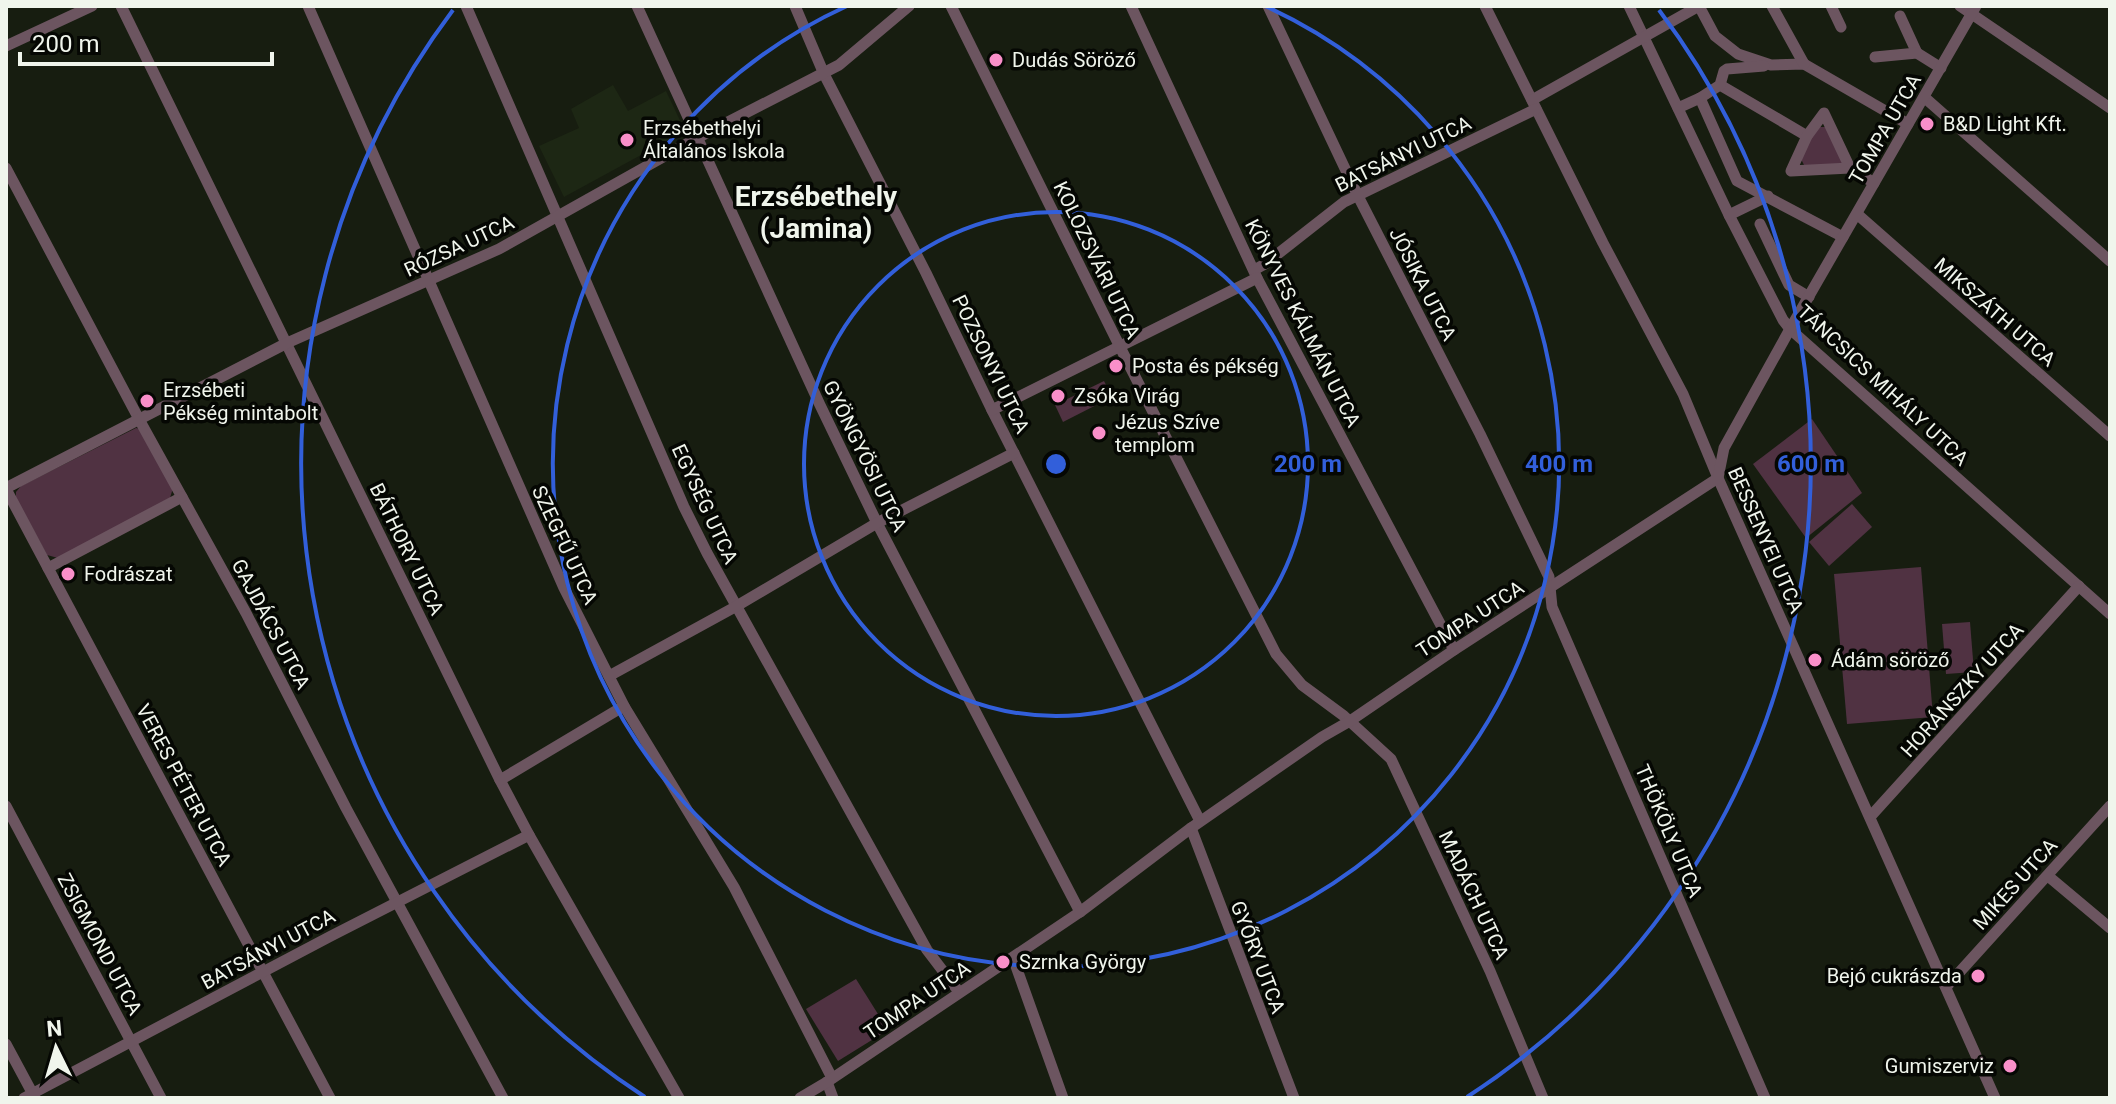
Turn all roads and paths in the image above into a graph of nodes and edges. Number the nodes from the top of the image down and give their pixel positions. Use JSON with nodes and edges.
{"nodes":[{"id":1,"x":92,"y":6,"type":"edge"},
{"id":2,"x":121,"y":6,"type":"edge"},
{"id":3,"x":308,"y":6,"type":"edge"},
{"id":4,"x":466,"y":6,"type":"edge"},
{"id":5,"x":637,"y":6,"type":"edge"},
{"id":6,"x":795,"y":6,"type":"edge"},
{"id":7,"x":909,"y":6,"type":"edge"},
{"id":8,"x":951,"y":6,"type":"edge"},
{"id":9,"x":1131,"y":6,"type":"edge"},
{"id":10,"x":1268,"y":6,"type":"edge"},
{"id":11,"x":1485,"y":6,"type":"edge"},
{"id":12,"x":1629,"y":6,"type":"edge"},
{"id":13,"x":1699,"y":6,"type":"edge"},
{"id":14,"x":1772,"y":6,"type":"edge"},
{"id":15,"x":1831,"y":6,"type":"edge"},
{"id":16,"x":1960,"y":6,"type":"edge"},
{"id":17,"x":1974,"y":10,"type":"edge"},
{"id":18,"x":1900,"y":16,"type":"dead end"},
{"id":19,"x":1841,"y":27,"type":"dead end"},
{"id":20,"x":1645,"y":37,"type":"junction"},
{"id":21,"x":6,"y":46,"type":"edge"},
{"id":22,"x":1917,"y":53,"type":"junction"},
{"id":23,"x":1875,"y":57,"type":"dead end"},
{"id":24,"x":1740,"y":62,"type":"junction"},
{"id":25,"x":1804,"y":64,"type":"junction"},
{"id":26,"x":1941,"y":68,"type":"junction"},
{"id":27,"x":824,"y":74,"type":"junction"},
{"id":28,"x":1720,"y":85,"type":"junction"},
{"id":29,"x":1924,"y":97,"type":"junction"},
{"id":30,"x":1700,"y":98,"type":"junction"},
{"id":31,"x":1534,"y":105,"type":"junction"},
{"id":32,"x":1678,"y":108,"type":"junction"},
{"id":33,"x":2110,"y":108,"type":"edge"},
{"id":34,"x":1908,"y":124,"type":"junction"},
{"id":35,"x":1807,"y":136,"type":"junction"},
{"id":36,"x":697,"y":138,"type":"junction"},
{"id":37,"x":6,"y":168,"type":"edge"},
{"id":38,"x":1850,"y":168,"type":"junction"},
{"id":39,"x":1874,"y":183,"type":"junction"},
{"id":40,"x":1358,"y":196,"type":"junction"},
{"id":41,"x":1768,"y":196,"type":"junction"},
{"id":42,"x":1857,"y":214,"type":"junction"},
{"id":43,"x":1729,"y":215,"type":"junction"},
{"id":44,"x":557,"y":218,"type":"junction"},
{"id":45,"x":1760,"y":224,"type":"dead end"},
{"id":46,"x":1843,"y":237,"type":"junction"},
{"id":47,"x":2110,"y":261,"type":"edge"},
{"id":48,"x":1256,"y":274,"type":"junction"},
{"id":49,"x":429,"y":280,"type":"junction"},
{"id":50,"x":1809,"y":297,"type":"junction"},
{"id":51,"x":1790,"y":329,"type":"junction"},
{"id":52,"x":287,"y":343,"type":"junction"},
{"id":53,"x":1120,"y":347,"type":"junction"},
{"id":54,"x":992,"y":410,"type":"junction"},
{"id":55,"x":140,"y":421,"type":"junction"},
{"id":56,"x":2110,"y":436,"type":"edge"},
{"id":57,"x":1014,"y":453,"type":"junction"},
{"id":58,"x":1718,"y":478,"type":"junction"},
{"id":59,"x":6,"y":489,"type":"edge"},
{"id":60,"x":182,"y":497,"type":"junction"},
{"id":61,"x":877,"y":523,"type":"junction"},
{"id":62,"x":48,"y":568,"type":"junction"},
{"id":63,"x":1549,"y":582,"type":"junction"},
{"id":64,"x":2079,"y":586,"type":"junction"},
{"id":65,"x":735,"y":607,"type":"junction"},
{"id":66,"x":2110,"y":614,"type":"edge"},
{"id":67,"x":1454,"y":650,"type":"junction"},
{"id":68,"x":609,"y":676,"type":"junction"},
{"id":69,"x":624,"y":706,"type":"junction"},
{"id":70,"x":1350,"y":721,"type":"junction"},
{"id":71,"x":500,"y":780,"type":"junction"},
{"id":72,"x":6,"y":806,"type":"edge"},
{"id":73,"x":2110,"y":806,"type":"edge"},
{"id":74,"x":1870,"y":817,"type":"junction"},
{"id":75,"x":1195,"y":825,"type":"junction"},
{"id":76,"x":529,"y":835,"type":"junction"},
{"id":77,"x":2048,"y":876,"type":"junction"},
{"id":78,"x":398,"y":903,"type":"junction"},
{"id":79,"x":1080,"y":912,"type":"junction"},
{"id":80,"x":2110,"y":928,"type":"edge"},
{"id":81,"x":1013,"y":958,"type":"junction"},
{"id":82,"x":264,"y":972,"type":"junction"},
{"id":83,"x":1947,"y":986,"type":"junction"},
{"id":84,"x":959,"y":992,"type":"junction"},
{"id":85,"x":131,"y":1041,"type":"junction"},
{"id":86,"x":6,"y":1044,"type":"edge"},
{"id":87,"x":830,"y":1080,"type":"junction"},
{"id":88,"x":30,"y":1097,"type":"edge"},
{"id":89,"x":161,"y":1098,"type":"edge"},
{"id":90,"x":330,"y":1098,"type":"edge"},
{"id":91,"x":503,"y":1098,"type":"edge"},
{"id":92,"x":679,"y":1098,"type":"edge"},
{"id":93,"x":800,"y":1098,"type":"edge"},
{"id":94,"x":833,"y":1098,"type":"edge"},
{"id":95,"x":1063,"y":1098,"type":"edge"},
{"id":96,"x":1294,"y":1098,"type":"edge"},
{"id":97,"x":1543,"y":1098,"type":"edge"},
{"id":98,"x":1765,"y":1098,"type":"edge"},
{"id":99,"x":1995,"y":1098,"type":"edge"}],
"edges":[{"from":1,"to":21,"type":"street"},
{"from":2,"to":52,"type":"street","name":"BÁTHORY UTCA"},
{"from":3,"to":49,"type":"street","name":"SZEGFŰ UTCA"},
{"from":4,"to":44,"type":"street","name":"EGYSÉG UTCA"},
{"from":5,"to":36,"type":"street","name":"GYÖNGYÖSI UTCA"},
{"from":6,"to":27,"type":"street","name":"POZSONYI UTCA"},
{"from":7,"to":27,"type":"street","name":"RÓZSA UTCA"},
{"from":8,"to":53,"type":"street","name":"KOLOZSVÁRI UTCA"},
{"from":9,"to":48,"type":"street","name":"KÖNYVES KÁLMÁN UTCA"},
{"from":10,"to":40,"type":"street","name":"JÓSIKA UTCA"},
{"from":11,"to":31,"type":"street","name":"BESSENYEI UTCA"},
{"from":12,"to":20,"type":"street","name":"TÁNCSICS MIHÁLY UTCA"},
{"from":13,"to":20,"type":"street","name":"BATSÁNYI UTCA"},
{"from":13,"to":24,"type":"street"},
{"from":14,"to":25,"type":"street"},
{"from":15,"to":19,"type":"street"},
{"from":16,"to":17,"type":"street"},
{"from":17,"to":26,"type":"street","name":"TOMPA UTCA"},
{"from":17,"to":33,"type":"street"},
{"from":18,"to":22,"type":"street"},
{"from":20,"to":31,"type":"street","name":"BATSÁNYI UTCA"},
{"from":20,"to":32,"type":"street","name":"TÁNCSICS MIHÁLY UTCA"},
{"from":22,"to":23,"type":"street"},
{"from":22,"to":26,"type":"street"},
{"from":24,"to":25,"type":"street"},
{"from":24,"to":28,"type":"street"},
{"from":25,"to":34,"type":"street"},
{"from":26,"to":29,"type":"street","name":"TOMPA UTCA"},
{"from":27,"to":36,"type":"street","name":"RÓZSA UTCA"},
{"from":27,"to":54,"type":"street","name":"POZSONYI UTCA"},
{"from":28,"to":30,"type":"street"},
{"from":28,"to":35,"type":"street"},
{"from":29,"to":34,"type":"street","name":"TOMPA UTCA"},
{"from":29,"to":47,"type":"street"},
{"from":30,"to":32,"type":"street"},
{"from":30,"to":41,"type":"street"},
{"from":31,"to":40,"type":"street","name":"BATSÁNYI UTCA"},
{"from":31,"to":58,"type":"street","name":"BESSENYEI UTCA"},
{"from":32,"to":43,"type":"street","name":"TÁNCSICS MIHÁLY UTCA"},
{"from":34,"to":39,"type":"street","name":"TOMPA UTCA"},
{"from":35,"to":38,"type":"street"},
{"from":35,"to":38,"type":"street"},
{"from":36,"to":44,"type":"street","name":"RÓZSA UTCA"},
{"from":36,"to":61,"type":"street","name":"GYÖNGYÖSI UTCA"},
{"from":37,"to":55,"type":"street","name":"GAJDÁCS UTCA"},
{"from":38,"to":39,"type":"street"},
{"from":39,"to":42,"type":"street","name":"TOMPA UTCA"},
{"from":40,"to":48,"type":"street","name":"BATSÁNYI UTCA"},
{"from":40,"to":63,"type":"street","name":"JÓSIKA UTCA"},
{"from":41,"to":43,"type":"street"},
{"from":41,"to":46,"type":"street"},
{"from":42,"to":46,"type":"street","name":"TOMPA UTCA"},
{"from":42,"to":56,"type":"street","name":"MIKSZÁTH UTCA"},
{"from":43,"to":51,"type":"street","name":"TÁNCSICS MIHÁLY UTCA"},
{"from":44,"to":49,"type":"street","name":"RÓZSA UTCA"},
{"from":44,"to":65,"type":"street","name":"EGYSÉG UTCA"},
{"from":45,"to":50,"type":"street"},
{"from":46,"to":50,"type":"street","name":"TOMPA UTCA"},
{"from":48,"to":53,"type":"street","name":"BATSÁNYI UTCA"},
{"from":48,"to":67,"type":"street","name":"KÖNYVES KÁLMÁN UTCA"},
{"from":49,"to":52,"type":"street","name":"RÓZSA UTCA"},
{"from":49,"to":68,"type":"street","name":"SZEGFŰ UTCA"},
{"from":50,"to":51,"type":"street","name":"TOMPA UTCA"},
{"from":51,"to":58,"type":"street","name":"TOMPA UTCA"},
{"from":51,"to":64,"type":"street","name":"TÁNCSICS MIHÁLY UTCA"},
{"from":52,"to":55,"type":"street","name":"RÓZSA UTCA"},
{"from":52,"to":71,"type":"street","name":"BÁTHORY UTCA"},
{"from":53,"to":54,"type":"street","name":"BATSÁNYI UTCA"},
{"from":53,"to":70,"type":"street","name":"KOLOZSVÁRI UTCA"},
{"from":54,"to":57,"type":"street","name":"POZSONYI UTCA"},
{"from":55,"to":59,"type":"street","name":"RÓZSA UTCA"},
{"from":55,"to":60,"type":"street","name":"GAJDÁCS UTCA"},
{"from":57,"to":61,"type":"street"},
{"from":57,"to":75,"type":"street","name":"POZSONYI UTCA"},
{"from":58,"to":63,"type":"street","name":"TOMPA UTCA"},
{"from":58,"to":74,"type":"street","name":"BESSENYEI UTCA"},
{"from":59,"to":62,"type":"street","name":"VERES PÉTER UTCA"},
{"from":60,"to":62,"type":"street"},
{"from":60,"to":78,"type":"street","name":"GAJDÁCS UTCA"},
{"from":61,"to":65,"type":"street"},
{"from":61,"to":79,"type":"street","name":"GYÖNGYÖSI UTCA"},
{"from":62,"to":82,"type":"street","name":"VERES PÉTER UTCA"},
{"from":63,"to":67,"type":"street","name":"TOMPA UTCA"},
{"from":63,"to":98,"type":"street","name":"THÖKÖLY UTCA"},
{"from":64,"to":66,"type":"street","name":"TÁNCSICS MIHÁLY UTCA"},
{"from":64,"to":74,"type":"street","name":"HORÁNSZKY UTCA"},
{"from":65,"to":68,"type":"street"},
{"from":65,"to":84,"type":"street","name":"EGYSÉG UTCA"},
{"from":67,"to":70,"type":"street","name":"TOMPA UTCA"},
{"from":68,"to":69,"type":"street","name":"SZEGFŰ UTCA"},
{"from":69,"to":71,"type":"street"},
{"from":69,"to":87,"type":"street","name":"SZEGFŰ UTCA"},
{"from":70,"to":75,"type":"street","name":"TOMPA UTCA"},
{"from":70,"to":97,"type":"street","name":"MADÁCH UTCA"},
{"from":71,"to":76,"type":"street","name":"BÁTHORY UTCA"},
{"from":72,"to":85,"type":"street","name":"ZSIGMOND UTCA"},
{"from":73,"to":77,"type":"street","name":"MIKES UTCA"},
{"from":74,"to":83,"type":"street","name":"BESSENYEI UTCA"},
{"from":75,"to":79,"type":"street","name":"TOMPA UTCA"},
{"from":75,"to":96,"type":"street","name":"GYŐRY UTCA"},
{"from":76,"to":78,"type":"street","name":"BATSÁNYI UTCA"},
{"from":76,"to":92,"type":"street","name":"BÁTHORY UTCA"},
{"from":77,"to":80,"type":"street"},
{"from":77,"to":83,"type":"street","name":"MIKES UTCA"},
{"from":78,"to":82,"type":"street","name":"BATSÁNYI UTCA"},
{"from":78,"to":91,"type":"street","name":"GAJDÁCS UTCA"},
{"from":79,"to":81,"type":"street","name":"TOMPA UTCA"},
{"from":81,"to":84,"type":"street","name":"TOMPA UTCA"},
{"from":81,"to":95,"type":"street"},
{"from":82,"to":85,"type":"street","name":"BATSÁNYI UTCA"},
{"from":82,"to":90,"type":"street","name":"VERES PÉTER UTCA"},
{"from":83,"to":99,"type":"street","name":"BESSENYEI UTCA"},
{"from":84,"to":87,"type":"street","name":"TOMPA UTCA"},
{"from":85,"to":88,"type":"street","name":"BATSÁNYI UTCA"},
{"from":85,"to":89,"type":"street","name":"ZSIGMOND UTCA"},
{"from":86,"to":88,"type":"street"},
{"from":87,"to":93,"type":"street","name":"TOMPA UTCA"},
{"from":87,"to":94,"type":"street","name":"SZEGFŰ UTCA"}]}
